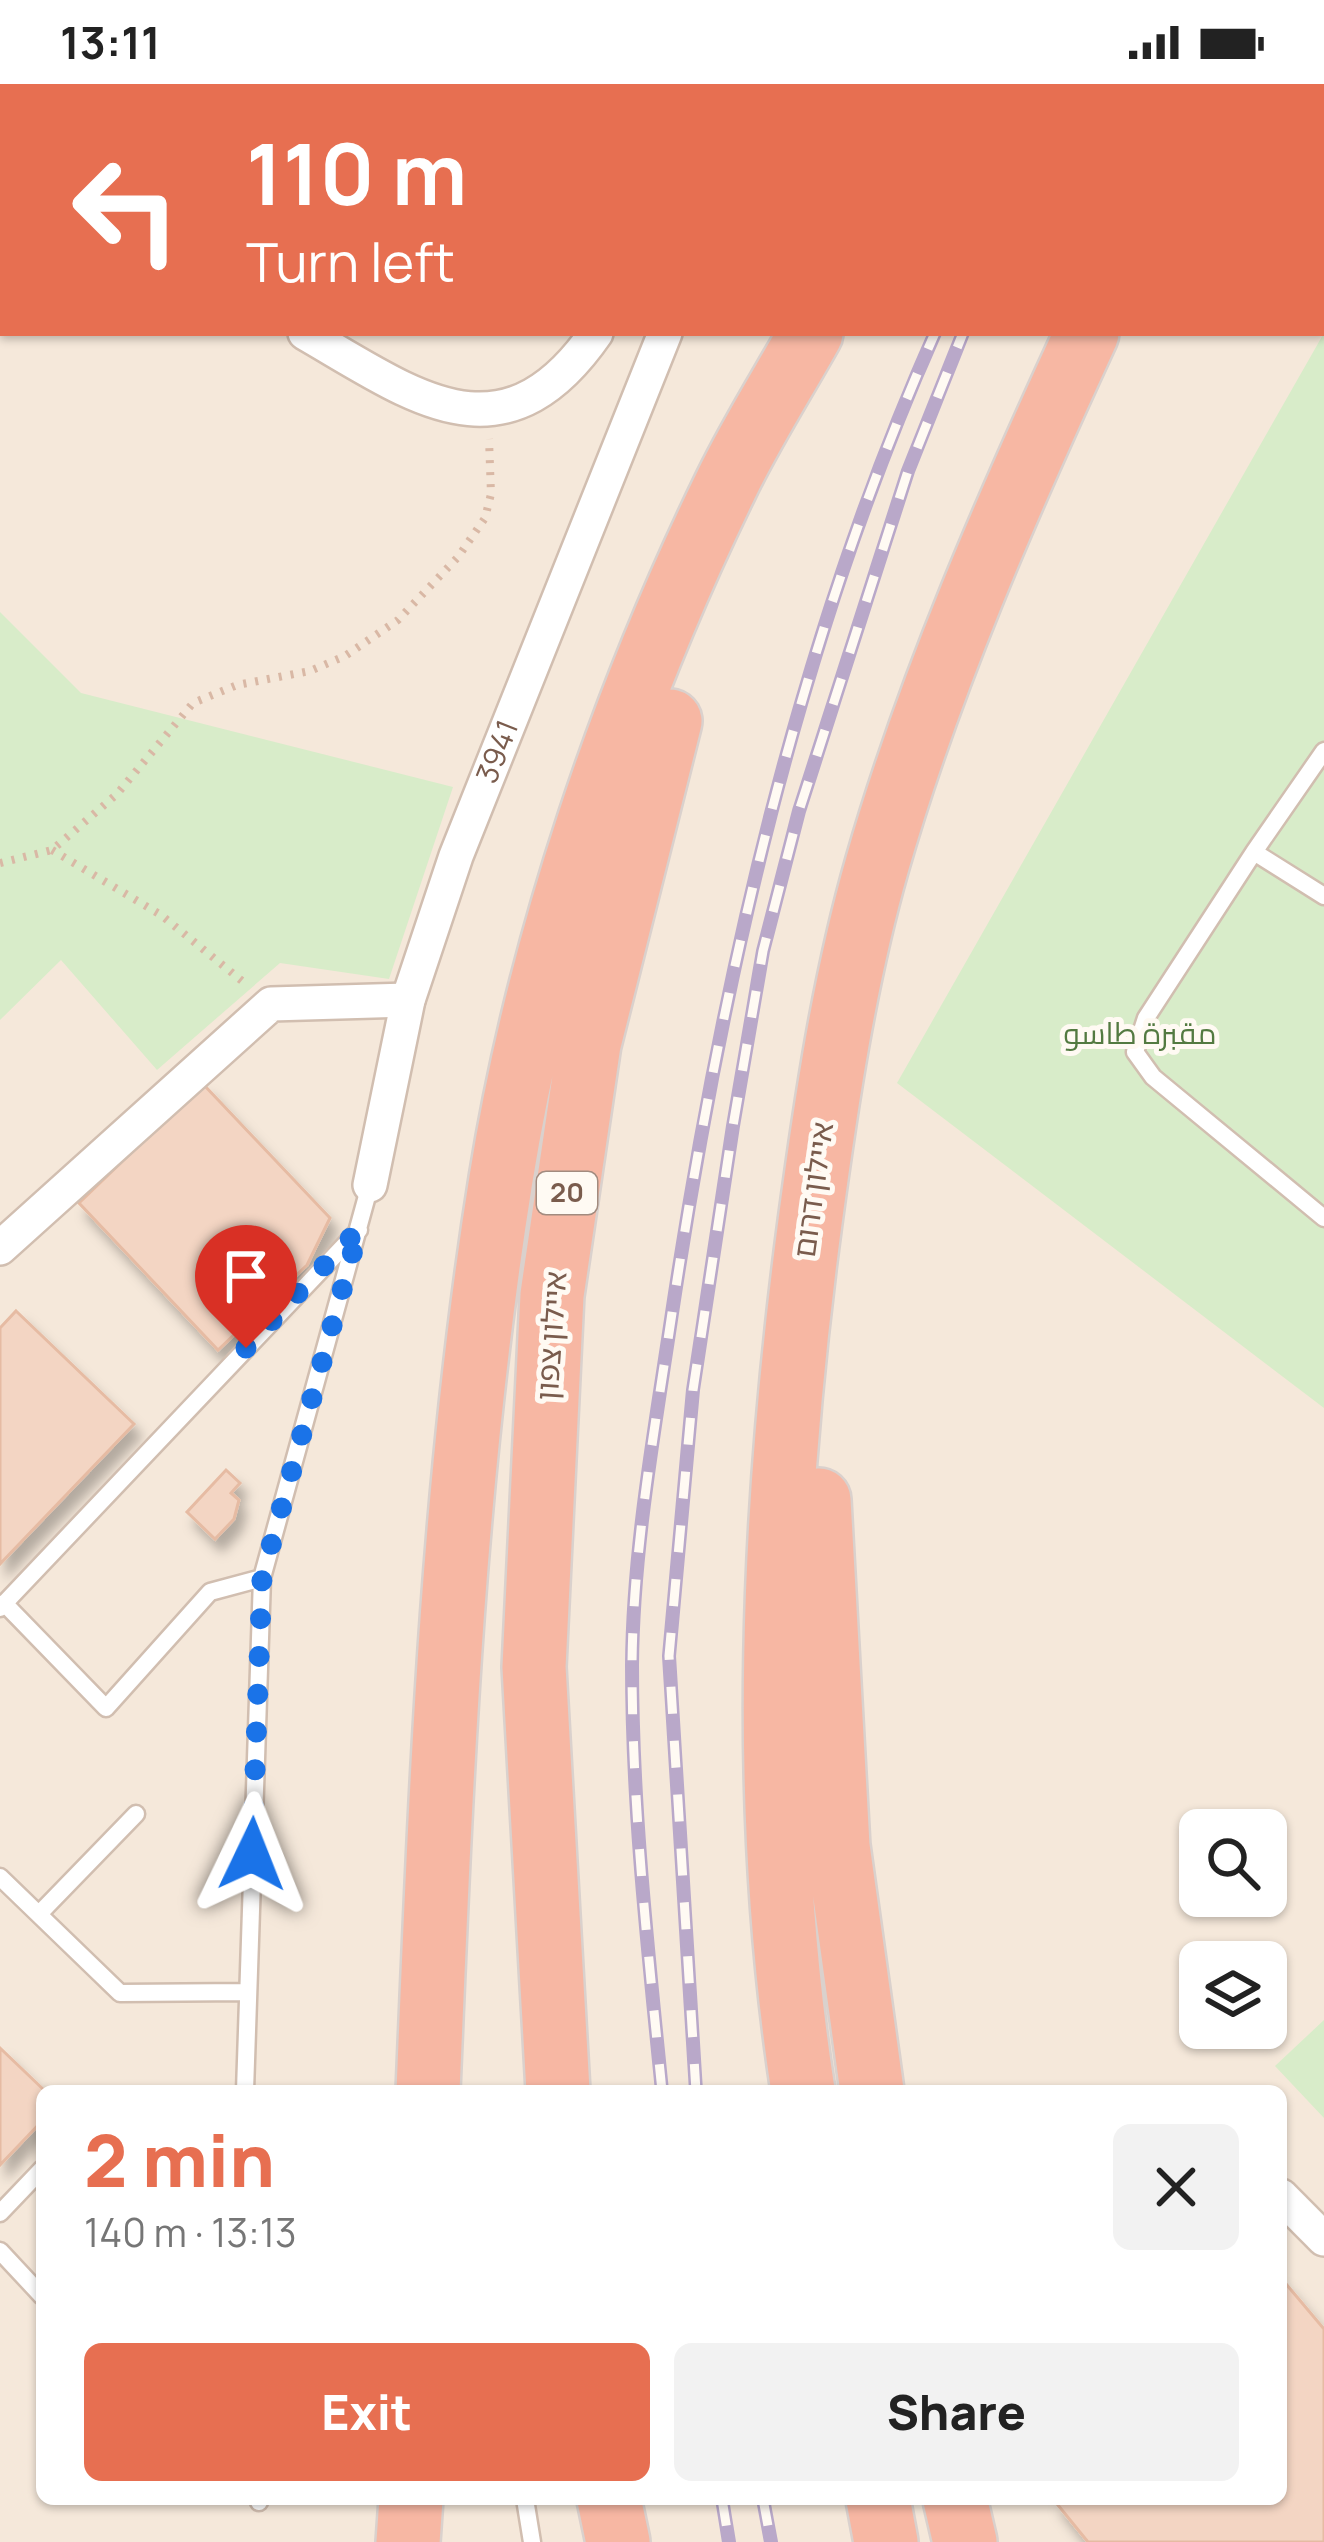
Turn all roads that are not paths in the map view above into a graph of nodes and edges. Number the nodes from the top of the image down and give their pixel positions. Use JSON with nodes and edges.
{"nodes":[{"id":1,"x":310,"y":336,"type":"edge"},
{"id":2,"x":594,"y":336,"type":"edge"},
{"id":3,"x":663,"y":336,"type":"edge"},
{"id":4,"x":812,"y":336,"type":"edge"},
{"id":5,"x":813,"y":336,"type":"edge"},
{"id":6,"x":1087,"y":336,"type":"edge"},
{"id":7,"x":1324,"y":751,"type":"edge"},
{"id":8,"x":1254,"y":852,"type":"junction"},
{"id":9,"x":877,"y":865,"type":"junction"},
{"id":10,"x":1324,"y":896,"type":"edge"},
{"id":11,"x":408,"y":1000,"type":"junction"},
{"id":12,"x":370,"y":1185,"type":"joint"},
{"id":13,"x":1324,"y":1218,"type":"edge"},
{"id":14,"x":359,"y":1229,"type":"junction"},
{"id":15,"x":0,"y":1248,"type":"edge"},
{"id":16,"x":262,"y":1578,"type":"junction"},
{"id":17,"x":2,"y":1605,"type":"edge"},
{"id":18,"x":136,"y":1814,"type":"dead end"},
{"id":19,"x":0,"y":1877,"type":"edge"},
{"id":20,"x":39,"y":1914,"type":"junction"},
{"id":21,"x":248,"y":1992,"type":"junction"},
{"id":22,"x":245,"y":2085,"type":"edge"},
{"id":23,"x":428,"y":2085,"type":"edge"},
{"id":24,"x":558,"y":2085,"type":"edge"},
{"id":25,"x":802,"y":2085,"type":"edge"},
{"id":26,"x":871,"y":2085,"type":"edge"},
{"id":27,"x":36,"y":2175,"type":"edge"},
{"id":28,"x":1287,"y":2202,"type":"edge"},
{"id":29,"x":0,"y":2213,"type":"edge"},
{"id":30,"x":1324,"y":2239,"type":"edge"},
{"id":31,"x":0,"y":2251,"type":"edge"},
{"id":32,"x":36,"y":2290,"type":"edge"},
{"id":33,"x":410,"y":2505,"type":"edge"},
{"id":34,"x":526,"y":2505,"type":"edge"},
{"id":35,"x":610,"y":2505,"type":"edge"},
{"id":36,"x":879,"y":2505,"type":"edge"},
{"id":37,"x":957,"y":2505,"type":"edge"},
{"id":38,"x":408,"y":2542,"type":"edge"},
{"id":39,"x":532,"y":2542,"type":"edge"},
{"id":40,"x":618,"y":2542,"type":"edge"},
{"id":41,"x":886,"y":2542,"type":"edge"},
{"id":42,"x":965,"y":2542,"type":"edge"}],
"edges":[{"from":1,"to":2,"type":"street"},
{"from":3,"to":11,"type":"street","name":"3941"},
{"from":4,"to":23,"type":"highway"},
{"from":5,"to":24,"type":"highway","name":"איילון צפון","number":"20"},
{"from":6,"to":9,"type":"highway","name":"איילון דרום"},
{"from":7,"to":8,"type":"lane"},
{"from":8,"to":10,"type":"lane"},
{"from":8,"to":13,"type":"lane"},
{"from":9,"to":25,"type":"highway","name":"איילון דרום"},
{"from":9,"to":26,"type":"highway"},
{"from":11,"to":12,"type":"street","name":"3941"},
{"from":11,"to":15,"type":"street"},
{"from":12,"to":14,"type":"lane"},
{"from":14,"to":16,"type":"lane"},
{"from":14,"to":17,"type":"lane"},
{"from":16,"to":17,"type":"lane"},
{"from":16,"to":21,"type":"lane"},
{"from":18,"to":20,"type":"lane"},
{"from":19,"to":20,"type":"lane"},
{"from":20,"to":21,"type":"lane"},
{"from":21,"to":22,"type":"lane"},
{"from":27,"to":29,"type":"lane"},
{"from":28,"to":30,"type":"street"},
{"from":31,"to":32,"type":"lane"},
{"from":33,"to":38,"type":"highway"},
{"from":34,"to":39,"type":"lane"},
{"from":35,"to":40,"type":"highway"},
{"from":36,"to":41,"type":"highway"},
{"from":37,"to":42,"type":"highway"}]}
